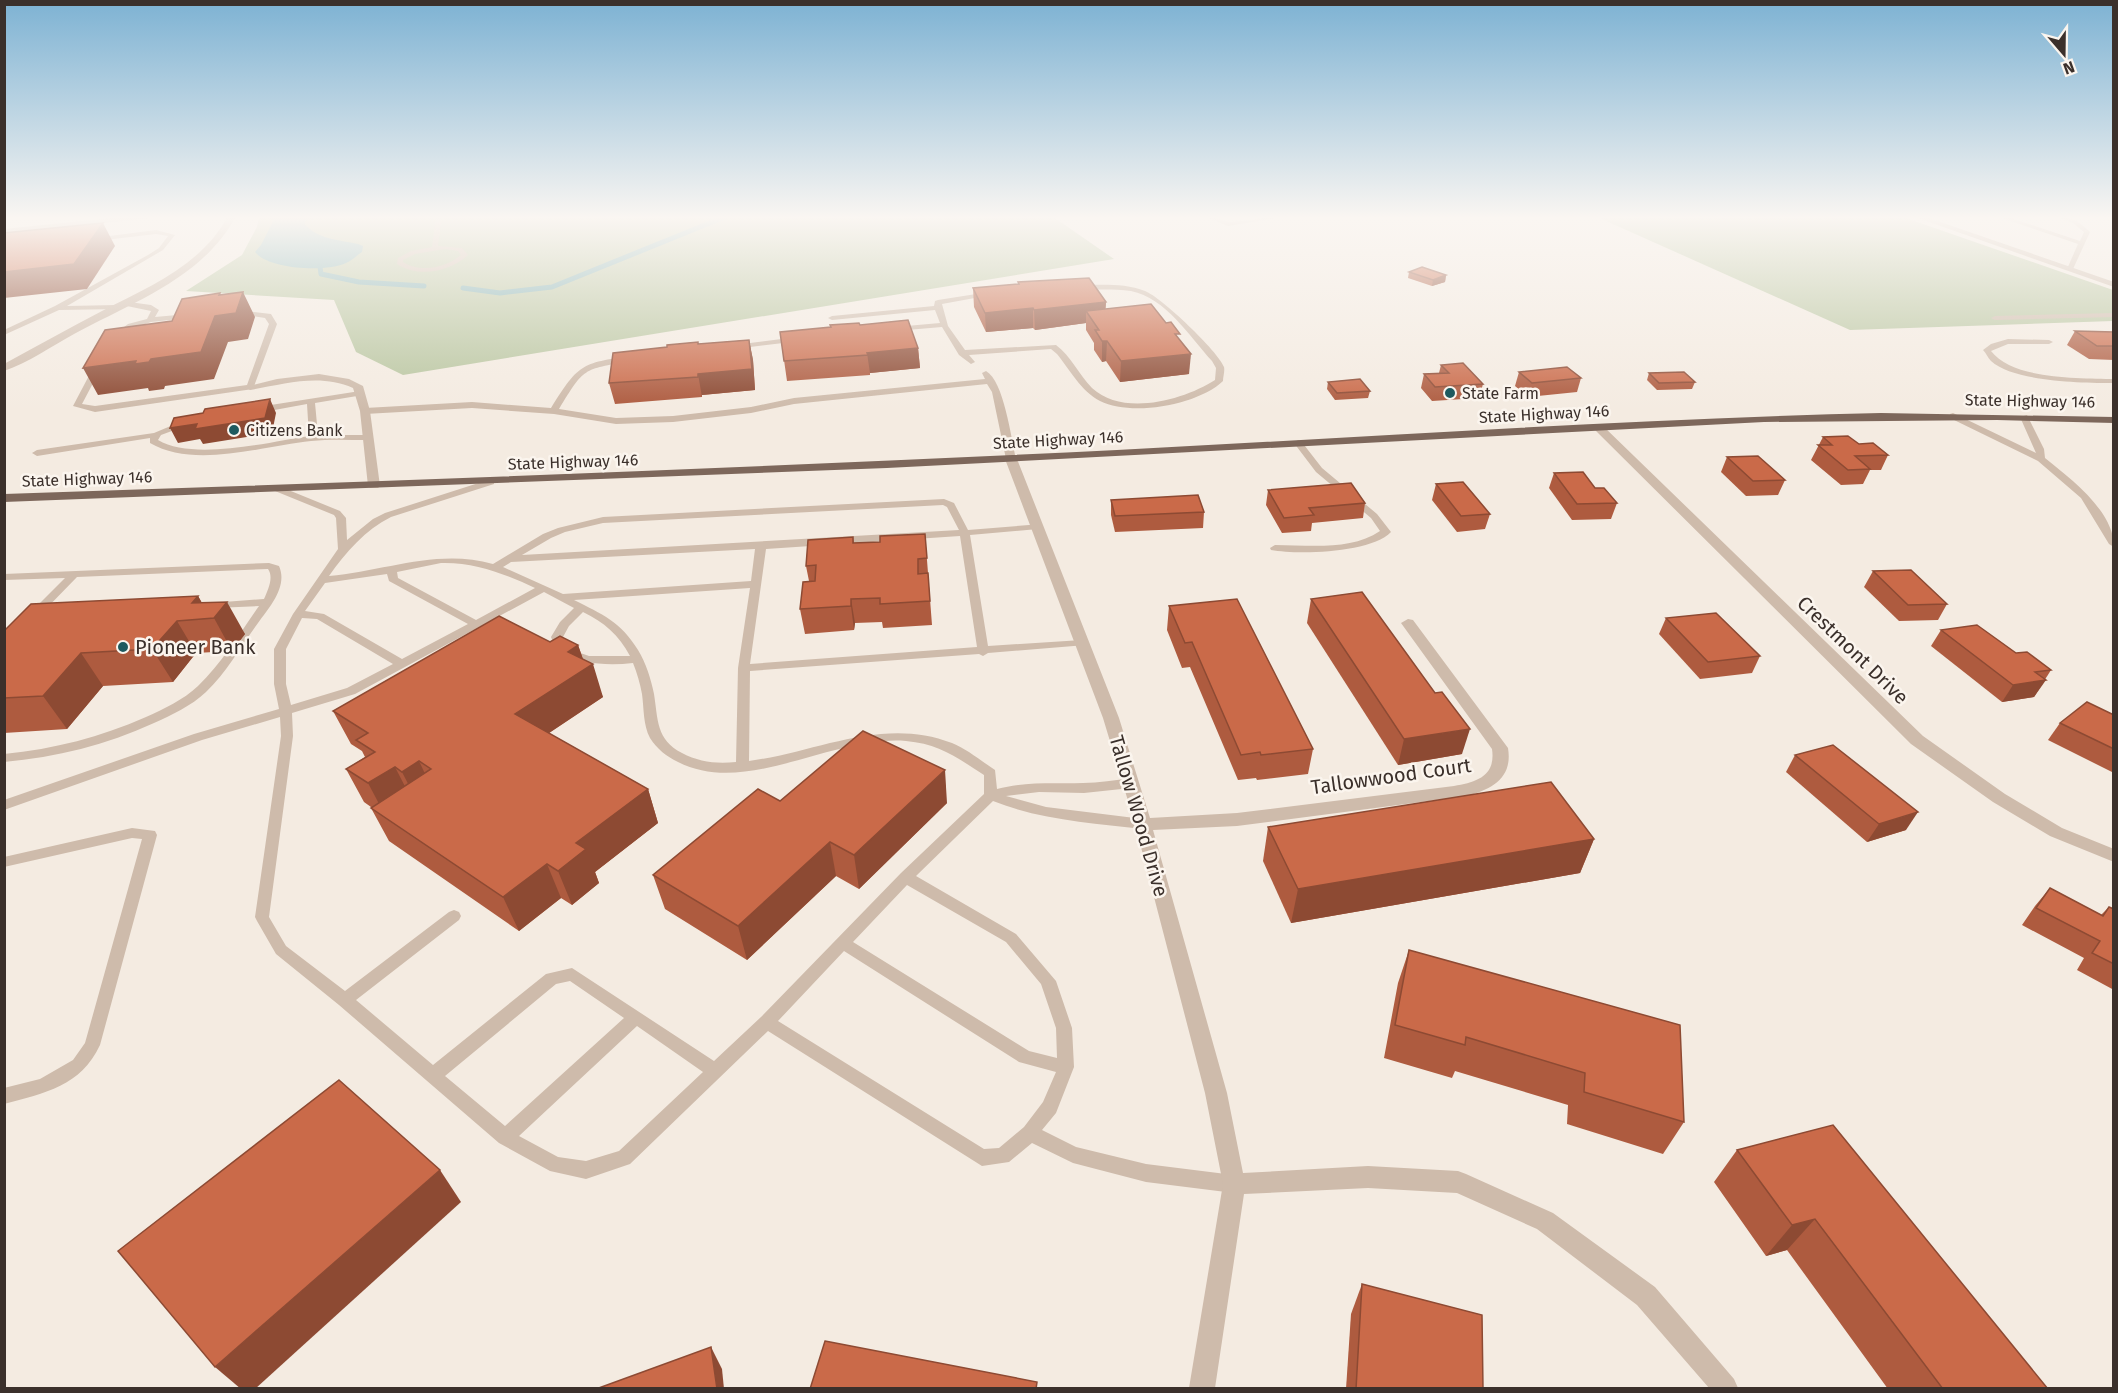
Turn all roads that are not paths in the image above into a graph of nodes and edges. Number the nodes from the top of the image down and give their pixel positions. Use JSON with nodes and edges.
{"nodes":[{"id":1,"x":106,"y":281,"type":"edge"},
{"id":2,"x":166,"y":281,"type":"edge"},
{"id":3,"x":1071,"y":287,"type":"edge"},
{"id":4,"x":1003,"y":292,"type":"edge"},
{"id":5,"x":121,"y":305,"type":"junction"},
{"id":6,"x":58,"y":308,"type":"junction"},
{"id":7,"x":938,"y":308,"type":"junction"},
{"id":8,"x":225,"y":313,"type":"edge"},
{"id":9,"x":196,"y":315,"type":"edge"},
{"id":10,"x":2114,"y":315,"type":"edge"},
{"id":11,"x":832,"y":318,"type":"dead end"},
{"id":12,"x":1995,"y":318,"type":"dead end"},
{"id":13,"x":150,"y":320,"type":"junction"},
{"id":14,"x":945,"y":325,"type":"junction"},
{"id":15,"x":889,"y":330,"type":"edge"},
{"id":16,"x":4,"y":333,"type":"edge"},
{"id":17,"x":804,"y":338,"type":"edge"},
{"id":18,"x":2049,"y":342,"type":"dead end"},
{"id":19,"x":110,"y":346,"type":"edge"},
{"id":20,"x":728,"y":348,"type":"edge"},
{"id":21,"x":962,"y":353,"type":"junction"},
{"id":22,"x":104,"y":356,"type":"edge"},
{"id":23,"x":638,"y":358,"type":"edge"},
{"id":24,"x":4,"y":368,"type":"edge"},
{"id":25,"x":988,"y":377,"type":"junction"},
{"id":26,"x":2114,"y":381,"type":"edge"},
{"id":27,"x":250,"y":387,"type":"junction"},
{"id":28,"x":360,"y":393,"type":"junction"},
{"id":29,"x":311,"y":403,"type":"junction"},
{"id":30,"x":253,"y":411,"type":"edge"},
{"id":31,"x":365,"y":411,"type":"junction"},
{"id":32,"x":554,"y":411,"type":"junction"},
{"id":33,"x":1953,"y":416,"type":"junction"},
{"id":34,"x":2024,"y":417,"type":"junction"},
{"id":35,"x":2114,"y":420,"type":"edge"},
{"id":36,"x":192,"y":421,"type":"edge"},
{"id":37,"x":1598,"y":427,"type":"junction"},
{"id":38,"x":155,"y":435,"type":"junction"},
{"id":39,"x":367,"y":437,"type":"junction"},
{"id":40,"x":314,"y":438,"type":"junction"},
{"id":41,"x":1298,"y":443,"type":"junction"},
{"id":42,"x":37,"y":453,"type":"dead end"},
{"id":43,"x":1011,"y":459,"type":"junction"},
{"id":44,"x":2041,"y":459,"type":"junction"},
{"id":45,"x":491,"y":482,"type":"junction"},
{"id":46,"x":374,"y":486,"type":"junction"},
{"id":47,"x":278,"y":489,"type":"junction"},
{"id":48,"x":4,"y":498,"type":"edge"},
{"id":49,"x":1038,"y":526,"type":"junction"},
{"id":50,"x":965,"y":533,"type":"junction"},
{"id":51,"x":2114,"y":544,"type":"edge"},
{"id":52,"x":762,"y":546,"type":"junction"},
{"id":53,"x":1275,"y":548,"type":"dead end"},
{"id":54,"x":343,"y":549,"type":"junction"},
{"id":55,"x":508,"y":560,"type":"junction"},
{"id":56,"x":495,"y":567,"type":"junction"},
{"id":57,"x":392,"y":570,"type":"junction"},
{"id":58,"x":74,"y":574,"type":"junction"},
{"id":59,"x":4,"y":577,"type":"edge"},
{"id":60,"x":18,"y":577,"type":"junction"},
{"id":61,"x":323,"y":580,"type":"junction"},
{"id":62,"x":756,"y":584,"type":"junction"},
{"id":63,"x":544,"y":588,"type":"junction"},
{"id":64,"x":4,"y":589,"type":"edge"},
{"id":65,"x":562,"y":597,"type":"junction"},
{"id":66,"x":267,"y":602,"type":"junction"},
{"id":67,"x":197,"y":606,"type":"edge"},
{"id":68,"x":581,"y":608,"type":"junction"},
{"id":69,"x":57,"y":613,"type":"edge"},
{"id":70,"x":298,"y":614,"type":"junction"},
{"id":71,"x":1408,"y":623,"type":"dead end"},
{"id":72,"x":477,"y":625,"type":"junction"},
{"id":73,"x":1083,"y":643,"type":"junction"},
{"id":74,"x":983,"y":652,"type":"junction"},
{"id":75,"x":637,"y":659,"type":"junction"},
{"id":76,"x":402,"y":664,"type":"junction"},
{"id":77,"x":744,"y":668,"type":"junction"},
{"id":78,"x":286,"y":711,"type":"junction"},
{"id":79,"x":4,"y":758,"type":"edge"},
{"id":80,"x":742,"y":767,"type":"junction"},
{"id":81,"x":1131,"y":783,"type":"junction"},
{"id":82,"x":991,"y":795,"type":"junction"},
{"id":83,"x":4,"y":805,"type":"edge"},
{"id":84,"x":1143,"y":824,"type":"junction"},
{"id":85,"x":2114,"y":856,"type":"edge"},
{"id":86,"x":4,"y":862,"type":"edge"},
{"id":87,"x":906,"y":877,"type":"junction"},
{"id":88,"x":454,"y":916,"type":"dead end"},
{"id":89,"x":843,"y":943,"type":"junction"},
{"id":90,"x":345,"y":1000,"type":"junction"},
{"id":91,"x":636,"y":1017,"type":"junction"},
{"id":92,"x":767,"y":1022,"type":"junction"},
{"id":93,"x":1066,"y":1067,"type":"junction"},
{"id":94,"x":715,"y":1071,"type":"junction"},
{"id":95,"x":434,"y":1075,"type":"junction"},
{"id":96,"x":4,"y":1096,"type":"edge"},
{"id":97,"x":1030,"y":1133,"type":"junction"},
{"id":98,"x":505,"y":1137,"type":"junction"},
{"id":99,"x":1234,"y":1184,"type":"junction"},
{"id":100,"x":1202,"y":1389,"type":"edge"},
{"id":101,"x":1725,"y":1389,"type":"edge"}],
"edges":[{"from":1,"to":6,"type":"lane"},
{"from":2,"to":5,"type":"street"},
{"from":3,"to":21,"type":"lane"},
{"from":4,"to":7,"type":"lane"},
{"from":5,"to":6,"type":"lane"},
{"from":5,"to":13,"type":"lane"},
{"from":5,"to":24,"type":"street"},
{"from":6,"to":16,"type":"lane"},
{"from":7,"to":11,"type":"lane"},
{"from":7,"to":14,"type":"lane"},
{"from":8,"to":27,"type":"lane"},
{"from":9,"to":13,"type":"lane"},
{"from":10,"to":12,"type":"lane"},
{"from":13,"to":19,"type":"lane"},
{"from":14,"to":15,"type":"lane"},
{"from":14,"to":21,"type":"lane"},
{"from":17,"to":20,"type":"lane"},
{"from":18,"to":26,"type":"lane"},
{"from":21,"to":25,"type":"lane"},
{"from":22,"to":27,"type":"lane"},
{"from":23,"to":32,"type":"lane"},
{"from":25,"to":32,"type":"lane"},
{"from":25,"to":43,"type":"lane"},
{"from":27,"to":28,"type":"street"},
{"from":28,"to":29,"type":"lane"},
{"from":28,"to":31,"type":"street"},
{"from":29,"to":30,"type":"lane"},
{"from":29,"to":40,"type":"lane"},
{"from":31,"to":32,"type":"lane"},
{"from":31,"to":39,"type":"street"},
{"from":33,"to":34,"type":"main road","name":"State Highway 146"},
{"from":33,"to":37,"type":"main road","name":"State Highway 146"},
{"from":33,"to":44,"type":"lane"},
{"from":34,"to":35,"type":"main road","name":"State Highway 146"},
{"from":34,"to":44,"type":"lane"},
{"from":36,"to":38,"type":"lane"},
{"from":37,"to":41,"type":"main road","name":"State Highway 146"},
{"from":37,"to":85,"type":"street","name":"Crestmont Drive"},
{"from":38,"to":40,"type":"lane"},
{"from":38,"to":42,"type":"lane"},
{"from":39,"to":40,"type":"lane"},
{"from":39,"to":46,"type":"street"},
{"from":41,"to":43,"type":"main road","name":"State Highway 146"},
{"from":41,"to":53,"type":"lane"},
{"from":43,"to":45,"type":"main road","name":"State Highway 146"},
{"from":43,"to":49,"type":"street","name":"Tallow Wood Drive"},
{"from":44,"to":51,"type":"lane"},
{"from":45,"to":46,"type":"main road","name":"State Highway 146"},
{"from":45,"to":54,"type":"lane"},
{"from":46,"to":47,"type":"main road","name":"State Highway 146"},
{"from":47,"to":48,"type":"main road","name":"State Highway 146"},
{"from":47,"to":54,"type":"lane"},
{"from":49,"to":50,"type":"lane"},
{"from":49,"to":73,"type":"street","name":"Tallow Wood Drive"},
{"from":50,"to":52,"type":"lane"},
{"from":50,"to":55,"type":"lane"},
{"from":50,"to":74,"type":"lane"},
{"from":52,"to":55,"type":"lane"},
{"from":52,"to":62,"type":"lane"},
{"from":54,"to":61,"type":"lane"},
{"from":55,"to":56,"type":"lane"},
{"from":56,"to":57,"type":"lane"},
{"from":56,"to":63,"type":"lane"},
{"from":57,"to":61,"type":"lane"},
{"from":57,"to":72,"type":"lane"},
{"from":58,"to":60,"type":"lane"},
{"from":58,"to":66,"type":"lane"},
{"from":58,"to":69,"type":"lane"},
{"from":59,"to":60,"type":"lane"},
{"from":60,"to":64,"type":"lane"},
{"from":61,"to":70,"type":"lane"},
{"from":62,"to":65,"type":"lane"},
{"from":62,"to":77,"type":"lane"},
{"from":63,"to":65,"type":"lane"},
{"from":63,"to":72,"type":"lane"},
{"from":65,"to":68,"type":"lane"},
{"from":66,"to":67,"type":"lane"},
{"from":66,"to":79,"type":"lane"},
{"from":68,"to":75,"type":"lane"},
{"from":68,"to":75,"type":"lane"},
{"from":70,"to":76,"type":"lane"},
{"from":70,"to":78,"type":"lane"},
{"from":71,"to":84,"type":"street","name":"Tallowwood Court"},
{"from":72,"to":76,"type":"lane"},
{"from":73,"to":74,"type":"lane"},
{"from":73,"to":81,"type":"street","name":"Tallow Wood Drive"},
{"from":74,"to":77,"type":"lane"},
{"from":75,"to":80,"type":"lane"},
{"from":76,"to":78,"type":"lane"},
{"from":77,"to":80,"type":"lane"},
{"from":78,"to":83,"type":"lane"},
{"from":78,"to":90,"type":"lane"},
{"from":80,"to":82,"type":"lane"},
{"from":81,"to":82,"type":"lane"},
{"from":81,"to":84,"type":"street","name":"Tallow Wood Drive"},
{"from":82,"to":84,"type":"lane"},
{"from":82,"to":87,"type":"lane"},
{"from":84,"to":99,"type":"street","name":"Tallow Wood Drive"},
{"from":86,"to":96,"type":"lane"},
{"from":87,"to":89,"type":"lane"},
{"from":87,"to":93,"type":"lane"},
{"from":88,"to":90,"type":"lane"},
{"from":89,"to":92,"type":"lane"},
{"from":89,"to":93,"type":"lane"},
{"from":90,"to":95,"type":"lane"},
{"from":91,"to":94,"type":"lane"},
{"from":91,"to":95,"type":"lane"},
{"from":91,"to":98,"type":"lane"},
{"from":92,"to":94,"type":"lane"},
{"from":92,"to":97,"type":"lane"},
{"from":93,"to":97,"type":"lane"},
{"from":94,"to":98,"type":"lane"},
{"from":95,"to":98,"type":"lane"},
{"from":97,"to":99,"type":"lane"},
{"from":99,"to":100,"type":"street","name":"Tallow Wood Drive"},
{"from":99,"to":101,"type":"street"}]}
